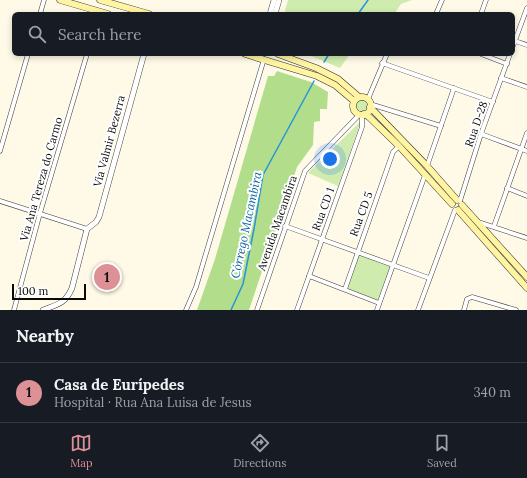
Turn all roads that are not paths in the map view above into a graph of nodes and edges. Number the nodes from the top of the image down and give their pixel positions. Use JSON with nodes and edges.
{"nodes":[{"id":1,"x":44,"y":0,"type":"edge"},
{"id":2,"x":60,"y":0,"type":"edge"},
{"id":3,"x":100,"y":0,"type":"edge"},
{"id":4,"x":274,"y":0,"type":"edge"},
{"id":5,"x":279,"y":0,"type":"edge"},
{"id":6,"x":442,"y":0,"type":"edge"},
{"id":7,"x":486,"y":0,"type":"edge"},
{"id":8,"x":527,"y":8,"type":"edge"},
{"id":9,"x":41,"y":12,"type":"edge"},
{"id":10,"x":96,"y":12,"type":"edge"},
{"id":11,"x":142,"y":12,"type":"edge"},
{"id":12,"x":271,"y":12,"type":"edge"},
{"id":13,"x":276,"y":12,"type":"edge"},
{"id":14,"x":437,"y":12,"type":"edge"},
{"id":15,"x":482,"y":12,"type":"edge"},
{"id":16,"x":515,"y":40,"type":"joint"},
{"id":17,"x":527,"y":45,"type":"edge"},
{"id":18,"x":27,"y":56,"type":"edge"},
{"id":19,"x":86,"y":56,"type":"edge"},
{"id":20,"x":143,"y":56,"type":"edge"},
{"id":21,"x":264,"y":56,"type":"edge"},
{"id":22,"x":283,"y":56,"type":"edge"},
{"id":23,"x":386,"y":56,"type":"edge"},
{"id":24,"x":486,"y":56,"type":"edge"},
{"id":25,"x":509,"y":56,"type":"edge"},
{"id":26,"x":382,"y":63,"type":"junction"},
{"id":27,"x":507,"y":64,"type":"junction"},
{"id":28,"x":502,"y":78,"type":"junction"},
{"id":29,"x":527,"y":87,"type":"edge"},
{"id":30,"x":454,"y":88,"type":"junction"},
{"id":31,"x":357,"y":99,"type":"junction"},
{"id":32,"x":493,"y":102,"type":"junction"},
{"id":33,"x":369,"y":104,"type":"junction"},
{"id":34,"x":362,"y":114,"type":"junction"},
{"id":35,"x":441,"y":126,"type":"junction"},
{"id":36,"x":527,"y":133,"type":"edge"},
{"id":37,"x":481,"y":134,"type":"junction"},
{"id":38,"x":399,"y":146,"type":"junction"},
{"id":39,"x":522,"y":149,"type":"junction"},
{"id":40,"x":0,"y":151,"type":"edge"},
{"id":41,"x":527,"y":151,"type":"edge"},
{"id":42,"x":427,"y":166,"type":"junction"},
{"id":43,"x":425,"y":175,"type":"junction"},
{"id":44,"x":507,"y":188,"type":"junction"},
{"id":45,"x":527,"y":196,"type":"edge"},
{"id":46,"x":0,"y":202,"type":"edge"},
{"id":47,"x":457,"y":205,"type":"junction"},
{"id":48,"x":40,"y":213,"type":"junction"},
{"id":49,"x":477,"y":222,"type":"junction"},
{"id":50,"x":286,"y":226,"type":"junction"},
{"id":51,"x":494,"y":226,"type":"junction"},
{"id":52,"x":86,"y":229,"type":"junction"},
{"id":53,"x":527,"y":238,"type":"edge"},
{"id":54,"x":321,"y":239,"type":"junction"},
{"id":55,"x":357,"y":252,"type":"junction"},
{"id":56,"x":393,"y":265,"type":"junction"},
{"id":57,"x":309,"y":276,"type":"junction"},
{"id":58,"x":527,"y":277,"type":"edge"},
{"id":59,"x":430,"y":278,"type":"junction"},
{"id":60,"x":527,"y":288,"type":"edge"},
{"id":61,"x":345,"y":290,"type":"junction"},
{"id":62,"x":379,"y":303,"type":"junction"},
{"id":63,"x":14,"y":310,"type":"edge"},
{"id":64,"x":43,"y":310,"type":"edge"},
{"id":65,"x":186,"y":310,"type":"edge"},
{"id":66,"x":257,"y":310,"type":"edge"},
{"id":67,"x":297,"y":310,"type":"edge"},
{"id":68,"x":377,"y":310,"type":"edge"},
{"id":69,"x":418,"y":310,"type":"edge"},
{"id":70,"x":464,"y":310,"type":"edge"},
{"id":71,"x":516,"y":310,"type":"edge"}],
"edges":[{"from":1,"to":9,"type":"street"},
{"from":2,"to":10,"type":"main road"},
{"from":3,"to":11,"type":"main road"},
{"from":4,"to":12,"type":"street"},
{"from":5,"to":13,"type":"street"},
{"from":6,"to":14,"type":"street"},
{"from":7,"to":15,"type":"street"},
{"from":8,"to":16,"type":"street"},
{"from":16,"to":17,"type":"street"},
{"from":18,"to":40,"type":"street"},
{"from":19,"to":48,"type":"street","name":"Via Ana Tereza do Carmo"},
{"from":20,"to":52,"type":"street","name":"Via Valmir Bezerra"},
{"from":21,"to":31,"type":"main road"},
{"from":21,"to":65,"type":"street"},
{"from":22,"to":31,"type":"main road"},
{"from":23,"to":26,"type":"street"},
{"from":24,"to":27,"type":"street"},
{"from":25,"to":27,"type":"street","name":"Rua D-28"},
{"from":26,"to":30,"type":"street"},
{"from":26,"to":33,"type":"street"},
{"from":27,"to":28,"type":"street","name":"Rua D-28"},
{"from":28,"to":29,"type":"street"},
{"from":28,"to":32,"type":"street","name":"Rua D-28"},
{"from":30,"to":32,"type":"street"},
{"from":30,"to":35,"type":"street"},
{"from":31,"to":33,"type":"main road"},
{"from":31,"to":34,"type":"main road"},
{"from":32,"to":37,"type":"street","name":"Rua D-28"},
{"from":33,"to":34,"type":"main road"},
{"from":33,"to":35,"type":"street"},
{"from":33,"to":42,"type":"main road"},
{"from":34,"to":38,"type":"main road"},
{"from":34,"to":50,"type":"street","name":"Avenida Macambira"},
{"from":34,"to":54,"type":"street","name":"Rua CD 1"},
{"from":35,"to":42,"type":"street"},
{"from":36,"to":39,"type":"street"},
{"from":37,"to":39,"type":"street"},
{"from":37,"to":47,"type":"street","name":"Rua D-28"},
{"from":38,"to":43,"type":"main road"},
{"from":38,"to":55,"type":"street","name":"Rua CD 5"},
{"from":39,"to":41,"type":"street"},
{"from":39,"to":44,"type":"street"},
{"from":42,"to":47,"type":"main road"},
{"from":43,"to":47,"type":"main road"},
{"from":43,"to":56,"type":"street"},
{"from":44,"to":45,"type":"street"},
{"from":44,"to":51,"type":"street"},
{"from":46,"to":48,"type":"street"},
{"from":47,"to":49,"type":"main road"},
{"from":47,"to":59,"type":"street","name":"Rua D-28"},
{"from":47,"to":60,"type":"main road"},
{"from":48,"to":52,"type":"street"},
{"from":48,"to":63,"type":"street","name":"Via Ana Tereza do Carmo"},
{"from":49,"to":51,"type":"street"},
{"from":49,"to":58,"type":"main road"},
{"from":50,"to":54,"type":"street"},
{"from":50,"to":66,"type":"street","name":"Avenida Macambira"},
{"from":51,"to":53,"type":"street"},
{"from":52,"to":64,"type":"street"},
{"from":54,"to":55,"type":"street"},
{"from":54,"to":57,"type":"street","name":"Rua CD 1"},
{"from":55,"to":56,"type":"street"},
{"from":55,"to":61,"type":"street","name":"Rua CD 5"},
{"from":56,"to":59,"type":"street"},
{"from":56,"to":62,"type":"street"},
{"from":57,"to":61,"type":"street"},
{"from":57,"to":67,"type":"street","name":"Rua CD 1"},
{"from":59,"to":69,"type":"street","name":"Rua D-28"},
{"from":61,"to":62,"type":"street"},
{"from":62,"to":68,"type":"street"},
{"from":70,"to":71,"type":"street"}]}
